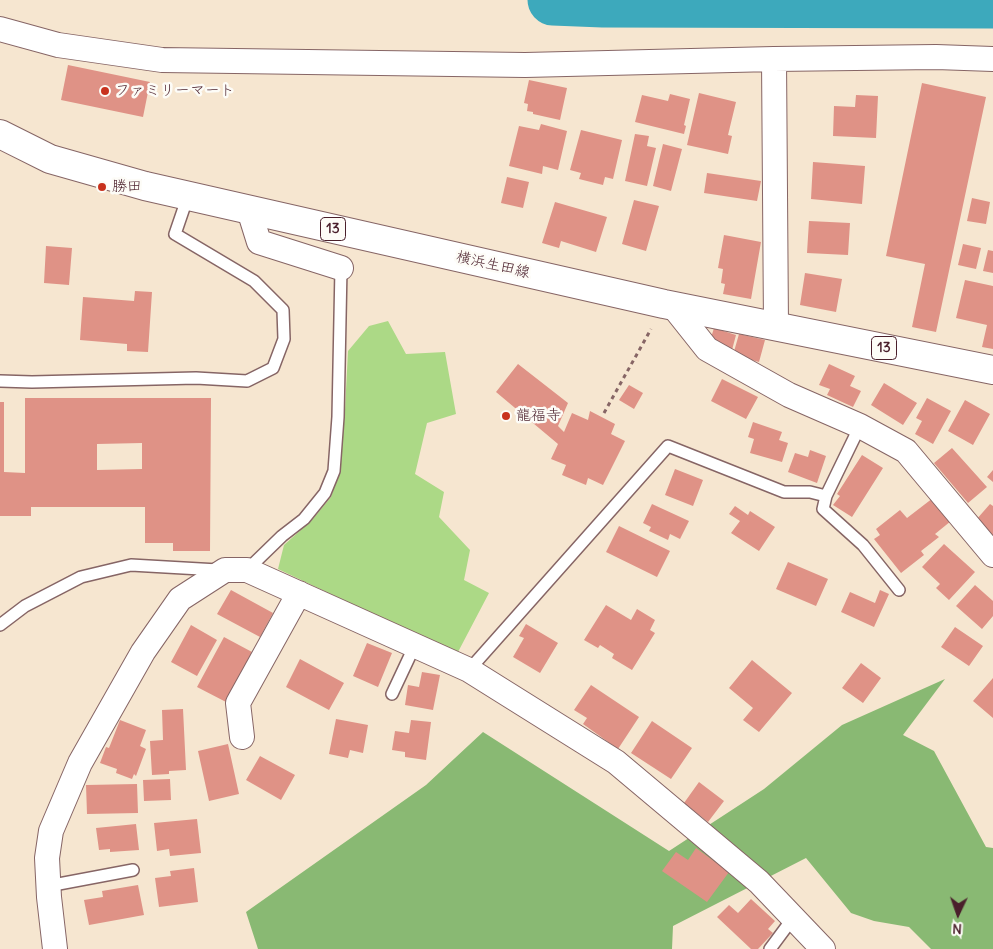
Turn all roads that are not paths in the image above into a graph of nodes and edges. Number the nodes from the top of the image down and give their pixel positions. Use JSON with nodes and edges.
{"nodes":[{"id":1,"x":0,"y":29,"type":"edge"},
{"id":2,"x":774,"y":59,"type":"junction"},
{"id":3,"x":993,"y":59,"type":"edge"},
{"id":4,"x":0,"y":134,"type":"edge"},
{"id":5,"x":188,"y":196,"type":"junction"},
{"id":6,"x":249,"y":210,"type":"junction"},
{"id":7,"x":342,"y":268,"type":"joint"},
{"id":8,"x":664,"y":313,"type":"junction"},
{"id":9,"x":776,"y":326,"type":"junction"},
{"id":10,"x":993,"y":370,"type":"edge"},
{"id":11,"x":0,"y":381,"type":"edge"},
{"id":12,"x":860,"y":426,"type":"junction"},
{"id":13,"x":826,"y":496,"type":"junction"},
{"id":14,"x":993,"y":555,"type":"edge"},
{"id":15,"x":236,"y":570,"type":"junction"},
{"id":16,"x":899,"y":590,"type":"dead end"},
{"id":17,"x":299,"y":593,"type":"junction"},
{"id":18,"x":0,"y":625,"type":"edge"},
{"id":19,"x":415,"y":645,"type":"junction"},
{"id":20,"x":469,"y":670,"type":"junction"},
{"id":21,"x":392,"y":694,"type":"dead end"},
{"id":22,"x":242,"y":737,"type":"dead end"},
{"id":23,"x":134,"y":870,"type":"dead end"},
{"id":24,"x":48,"y":886,"type":"junction"},
{"id":25,"x":793,"y":918,"type":"junction"},
{"id":26,"x":55,"y":949,"type":"edge"},
{"id":27,"x":770,"y":949,"type":"edge"},
{"id":28,"x":823,"y":949,"type":"edge"}],
"edges":[{"from":1,"to":2,"type":"street"},
{"from":2,"to":3,"type":"street"},
{"from":2,"to":9,"type":"street"},
{"from":4,"to":5,"type":"main road","name":"横浜生田線","number":"13"},
{"from":5,"to":6,"type":"main road","name":"横浜生田線","number":"13"},
{"from":5,"to":11,"type":"lane"},
{"from":6,"to":7,"type":"street"},
{"from":6,"to":8,"type":"main road","name":"横浜生田線","number":"13"},
{"from":7,"to":15,"type":"lane"},
{"from":8,"to":9,"type":"main road","name":"横浜生田線","number":"13"},
{"from":8,"to":12,"type":"street"},
{"from":9,"to":10,"type":"main road","name":"横浜生田線","number":"13"},
{"from":12,"to":13,"type":"lane"},
{"from":12,"to":14,"type":"street"},
{"from":13,"to":16,"type":"lane"},
{"from":13,"to":20,"type":"lane"},
{"from":15,"to":17,"type":"street"},
{"from":15,"to":18,"type":"lane"},
{"from":15,"to":24,"type":"street"},
{"from":17,"to":19,"type":"street"},
{"from":17,"to":22,"type":"street"},
{"from":19,"to":20,"type":"street"},
{"from":19,"to":21,"type":"lane"},
{"from":20,"to":25,"type":"street"},
{"from":23,"to":24,"type":"lane"},
{"from":24,"to":26,"type":"street"},
{"from":25,"to":27,"type":"lane"},
{"from":25,"to":28,"type":"street"}]}
